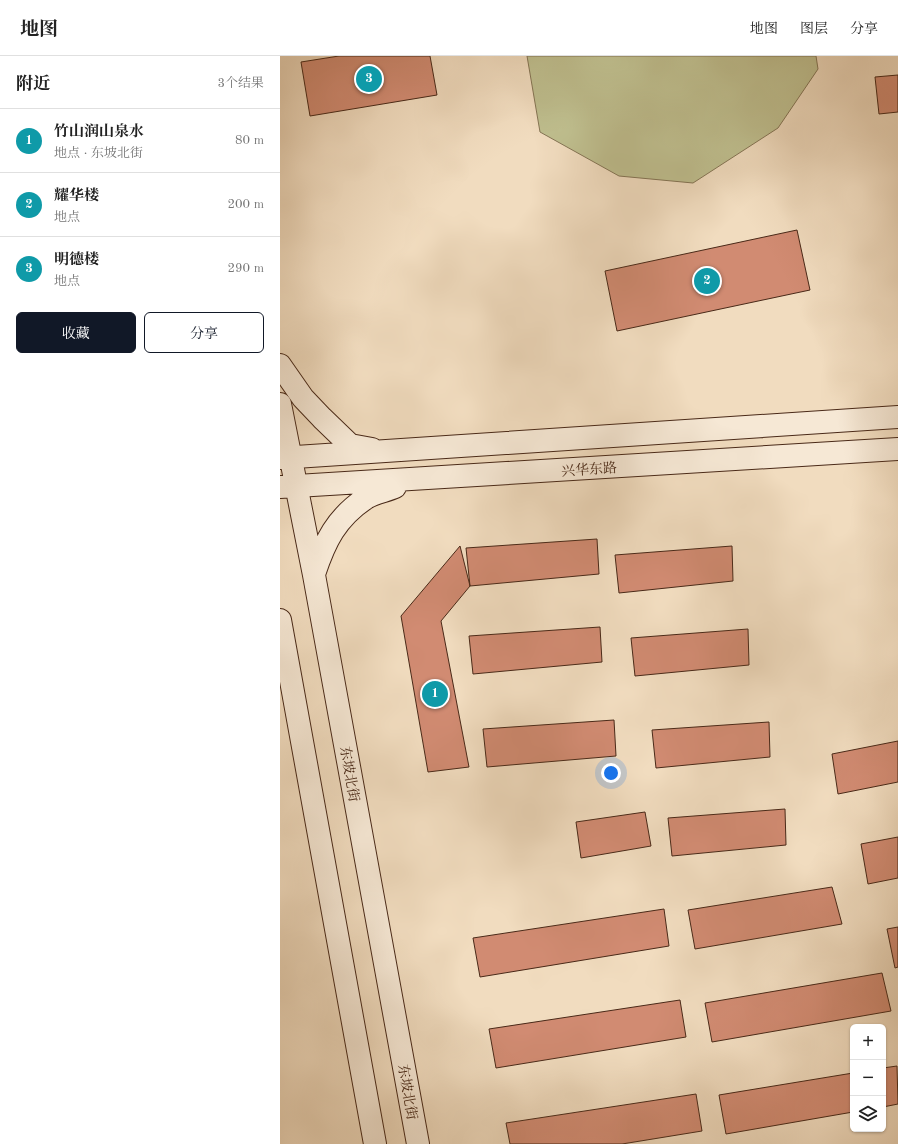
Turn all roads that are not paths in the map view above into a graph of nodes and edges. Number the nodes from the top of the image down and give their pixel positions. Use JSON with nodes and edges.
{"nodes":[{"id":1,"x":280,"y":365,"type":"edge"},
{"id":2,"x":280,"y":404,"type":"edge"},
{"id":3,"x":898,"y":416,"type":"edge"},
{"id":4,"x":898,"y":450,"type":"edge"},
{"id":5,"x":387,"y":452,"type":"junction"},
{"id":6,"x":285,"y":458,"type":"edge"},
{"id":7,"x":419,"y":479,"type":"junction"},
{"id":8,"x":288,"y":486,"type":"edge"},
{"id":9,"x":314,"y":575,"type":"junction"},
{"id":10,"x":280,"y":620,"type":"edge"},
{"id":11,"x":375,"y":1144,"type":"edge"},
{"id":12,"x":418,"y":1144,"type":"edge"}],
"edges":[{"from":1,"to":5,"type":"main road"},
{"from":2,"to":6,"type":"main road","name":"东坡北街"},
{"from":3,"to":5,"type":"main road"},
{"from":4,"to":7,"type":"main road","name":"兴华东路"},
{"from":5,"to":6,"type":"main road"},
{"from":6,"to":8,"type":"main road","name":"东坡北街"},
{"from":7,"to":8,"type":"main road","name":"兴华东路"},
{"from":7,"to":9,"type":"main road"},
{"from":8,"to":9,"type":"main road","name":"东坡北街"},
{"from":9,"to":12,"type":"main road","name":"东坡北街"},
{"from":10,"to":11,"type":"main road"}]}
